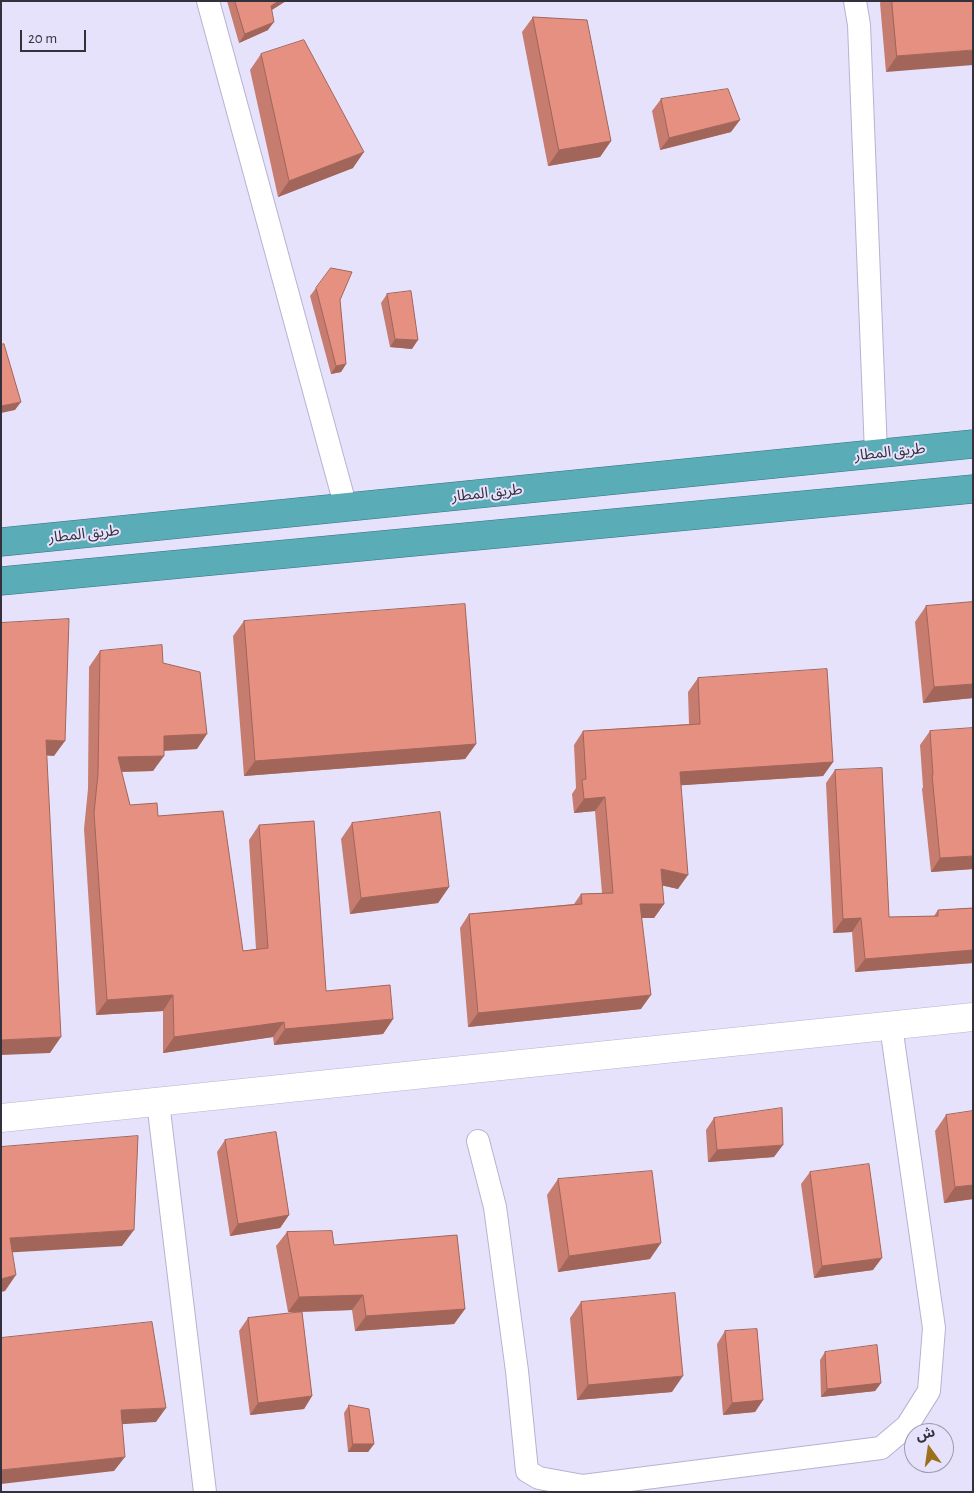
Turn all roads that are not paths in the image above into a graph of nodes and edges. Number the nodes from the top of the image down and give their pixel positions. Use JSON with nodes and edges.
{"nodes":[{"id":1,"x":208,"y":1,"type":"edge"},
{"id":2,"x":855,"y":1,"type":"edge"},
{"id":3,"x":973,"y":444,"type":"edge"},
{"id":4,"x":876,"y":453,"type":"junction"},
{"id":5,"x":973,"y":489,"type":"edge"},
{"id":6,"x":346,"y":508,"type":"junction"},
{"id":7,"x":1,"y":542,"type":"edge"},
{"id":8,"x":1,"y":581,"type":"edge"},
{"id":9,"x":973,"y":1017,"type":"edge"},
{"id":10,"x":891,"y":1026,"type":"junction"},
{"id":11,"x":158,"y":1102,"type":"junction"},
{"id":12,"x":1,"y":1118,"type":"edge"},
{"id":13,"x":478,"y":1141,"type":"dead end"},
{"id":14,"x":204,"y":1492,"type":"edge"}],
"edges":[{"from":1,"to":6,"type":"street"},
{"from":2,"to":4,"type":"street"},
{"from":3,"to":4,"type":"highway","name":"طريق المطار"},
{"from":4,"to":6,"type":"highway","name":"طريق المطار"},
{"from":5,"to":8,"type":"highway"},
{"from":6,"to":7,"type":"highway","name":"طريق المطار"},
{"from":9,"to":10,"type":"street"},
{"from":10,"to":11,"type":"street"},
{"from":10,"to":13,"type":"street"},
{"from":11,"to":12,"type":"street"},
{"from":11,"to":14,"type":"street"}]}
